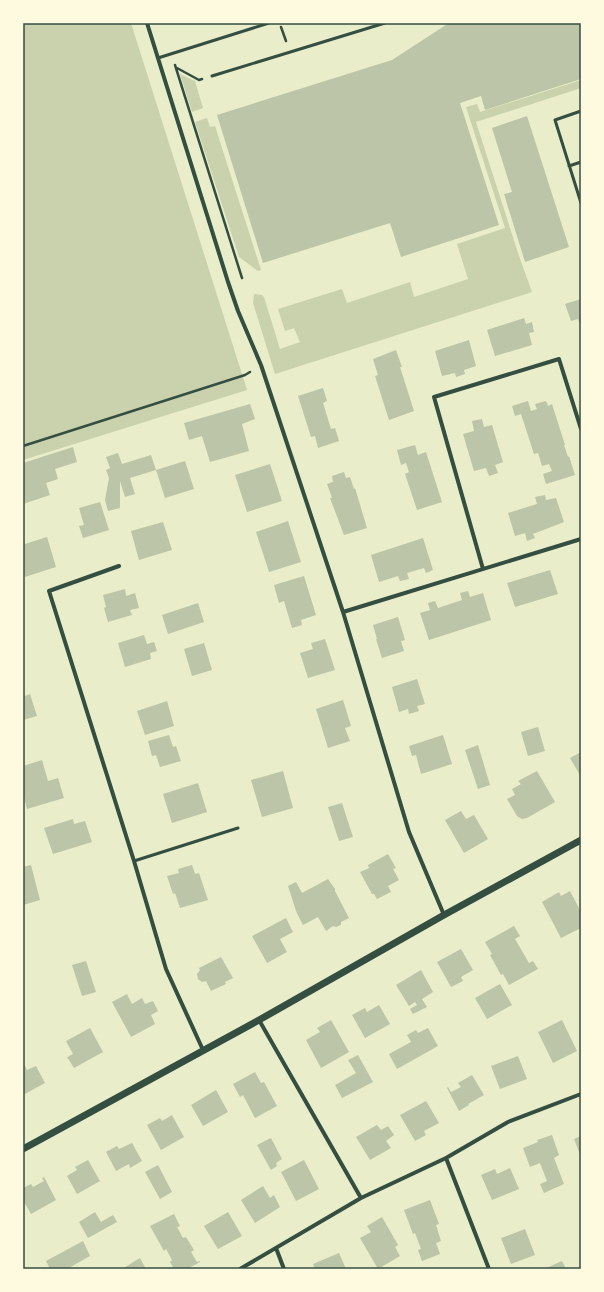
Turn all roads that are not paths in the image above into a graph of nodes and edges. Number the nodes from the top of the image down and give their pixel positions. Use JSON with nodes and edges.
{"nodes":[{"id":1,"x":147,"y":23,"type":"edge"},
{"id":2,"x":269,"y":23,"type":"edge"},
{"id":3,"x":385,"y":23,"type":"edge"},
{"id":4,"x":158,"y":58,"type":"junction"},
{"id":5,"x":212,"y":76,"type":"road end"},
{"id":6,"x":581,"y":111,"type":"edge"},
{"id":7,"x":581,"y":162,"type":"edge"},
{"id":8,"x":569,"y":166,"type":"junction"},
{"id":9,"x":581,"y":203,"type":"edge"},
{"id":10,"x":581,"y":429,"type":"edge"},
{"id":11,"x":581,"y":539,"type":"edge"},
{"id":12,"x":119,"y":566,"type":"dead end"},
{"id":13,"x":482,"y":569,"type":"junction"},
{"id":14,"x":343,"y":612,"type":"junction"},
{"id":15,"x":238,"y":828,"type":"dead end"},
{"id":16,"x":581,"y":840,"type":"edge"},
{"id":17,"x":134,"y":861,"type":"junction"},
{"id":18,"x":444,"y":916,"type":"junction"},
{"id":19,"x":259,"y":1020,"type":"junction"},
{"id":20,"x":204,"y":1050,"type":"junction"},
{"id":21,"x":581,"y":1094,"type":"edge"},
{"id":22,"x":23,"y":1149,"type":"edge"},
{"id":23,"x":446,"y":1158,"type":"junction"},
{"id":24,"x":361,"y":1198,"type":"junction"},
{"id":25,"x":276,"y":1248,"type":"junction"},
{"id":26,"x":240,"y":1269,"type":"edge"},
{"id":27,"x":284,"y":1269,"type":"edge"},
{"id":28,"x":489,"y":1269,"type":"edge"}],
"edges":[{"from":1,"to":4,"type":"street"},
{"from":2,"to":4,"type":"lane"},
{"from":3,"to":5,"type":"lane"},
{"from":4,"to":14,"type":"street"},
{"from":6,"to":8,"type":"lane"},
{"from":7,"to":8,"type":"lane"},
{"from":8,"to":9,"type":"lane"},
{"from":10,"to":13,"type":"street"},
{"from":11,"to":13,"type":"street"},
{"from":12,"to":17,"type":"street"},
{"from":13,"to":14,"type":"street"},
{"from":14,"to":18,"type":"street"},
{"from":15,"to":17,"type":"lane"},
{"from":16,"to":18,"type":"street"},
{"from":17,"to":20,"type":"street"},
{"from":18,"to":19,"type":"street"},
{"from":19,"to":20,"type":"street"},
{"from":19,"to":24,"type":"street"},
{"from":20,"to":22,"type":"street"},
{"from":21,"to":23,"type":"street"},
{"from":23,"to":24,"type":"street"},
{"from":23,"to":28,"type":"street"},
{"from":24,"to":25,"type":"street"},
{"from":25,"to":26,"type":"street"},
{"from":25,"to":27,"type":"street"}]}
